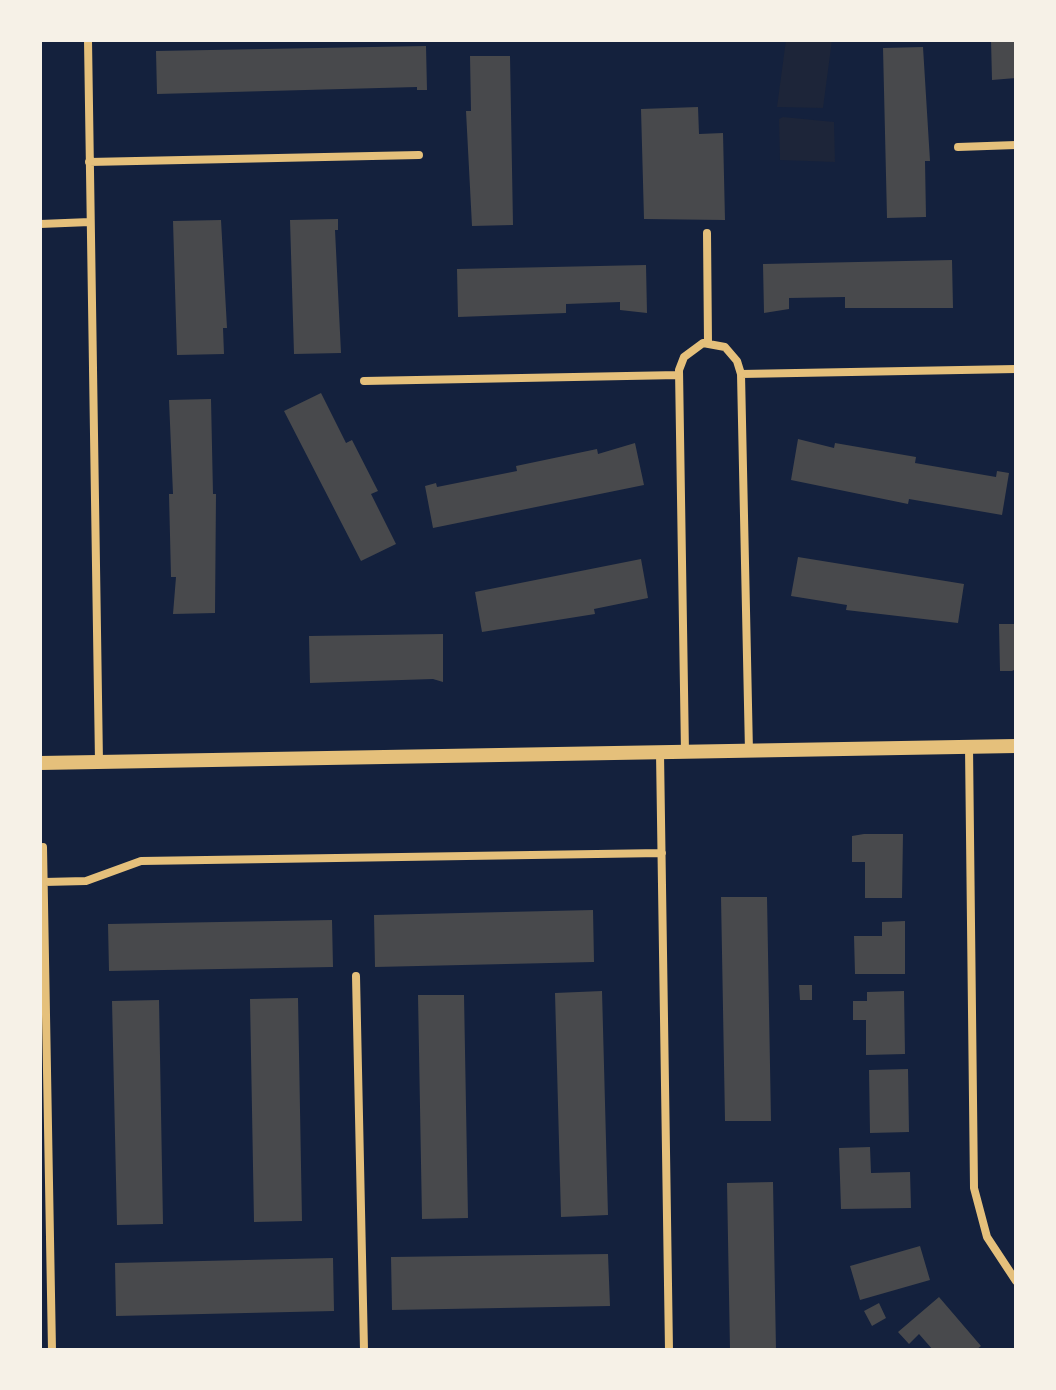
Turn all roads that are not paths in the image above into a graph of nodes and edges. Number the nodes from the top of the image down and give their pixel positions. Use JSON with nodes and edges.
{"nodes":[{"id":1,"x":88,"y":40,"type":"edge"},
{"id":2,"x":1016,"y":145,"type":"edge"},
{"id":3,"x":958,"y":147,"type":"dead end"},
{"id":4,"x":419,"y":155,"type":"dead end"},
{"id":5,"x":89,"y":162,"type":"junction"},
{"id":6,"x":90,"y":222,"type":"junction"},
{"id":7,"x":40,"y":224,"type":"edge"},
{"id":8,"x":707,"y":233,"type":"dead end"},
{"id":9,"x":708,"y":343,"type":"junction"},
{"id":10,"x":1016,"y":369,"type":"edge"},
{"id":11,"x":741,"y":374,"type":"junction"},
{"id":12,"x":679,"y":375,"type":"junction"},
{"id":13,"x":364,"y":381,"type":"dead end"},
{"id":14,"x":1016,"y":746,"type":"edge"},
{"id":15,"x":969,"y":747,"type":"junction"},
{"id":16,"x":749,"y":752,"type":"junction"},
{"id":17,"x":660,"y":753,"type":"junction"},
{"id":18,"x":685,"y":753,"type":"junction"},
{"id":19,"x":99,"y":762,"type":"junction"},
{"id":20,"x":40,"y":763,"type":"edge"},
{"id":21,"x":43,"y":847,"type":"dead end"},
{"id":22,"x":662,"y":853,"type":"junction"},
{"id":23,"x":44,"y":882,"type":"junction"},
{"id":24,"x":356,"y":976,"type":"dead end"},
{"id":25,"x":1016,"y":1281,"type":"edge"},
{"id":26,"x":52,"y":1350,"type":"edge"},
{"id":27,"x":364,"y":1350,"type":"edge"},
{"id":28,"x":669,"y":1350,"type":"edge"}],
"edges":[{"from":1,"to":5,"type":"street"},
{"from":2,"to":3,"type":"street"},
{"from":4,"to":5,"type":"street"},
{"from":5,"to":6,"type":"street"},
{"from":6,"to":7,"type":"street"},
{"from":6,"to":19,"type":"street"},
{"from":8,"to":9,"type":"street"},
{"from":9,"to":11,"type":"street"},
{"from":9,"to":12,"type":"street"},
{"from":10,"to":11,"type":"street"},
{"from":11,"to":16,"type":"street"},
{"from":12,"to":13,"type":"street"},
{"from":12,"to":18,"type":"street"},
{"from":14,"to":15,"type":"street"},
{"from":15,"to":16,"type":"street"},
{"from":15,"to":25,"type":"street"},
{"from":16,"to":18,"type":"street"},
{"from":17,"to":18,"type":"street"},
{"from":17,"to":19,"type":"street"},
{"from":17,"to":22,"type":"street"},
{"from":19,"to":20,"type":"street"},
{"from":21,"to":23,"type":"street"},
{"from":22,"to":23,"type":"street"},
{"from":22,"to":28,"type":"street"},
{"from":23,"to":26,"type":"street"},
{"from":24,"to":27,"type":"street"}]}
